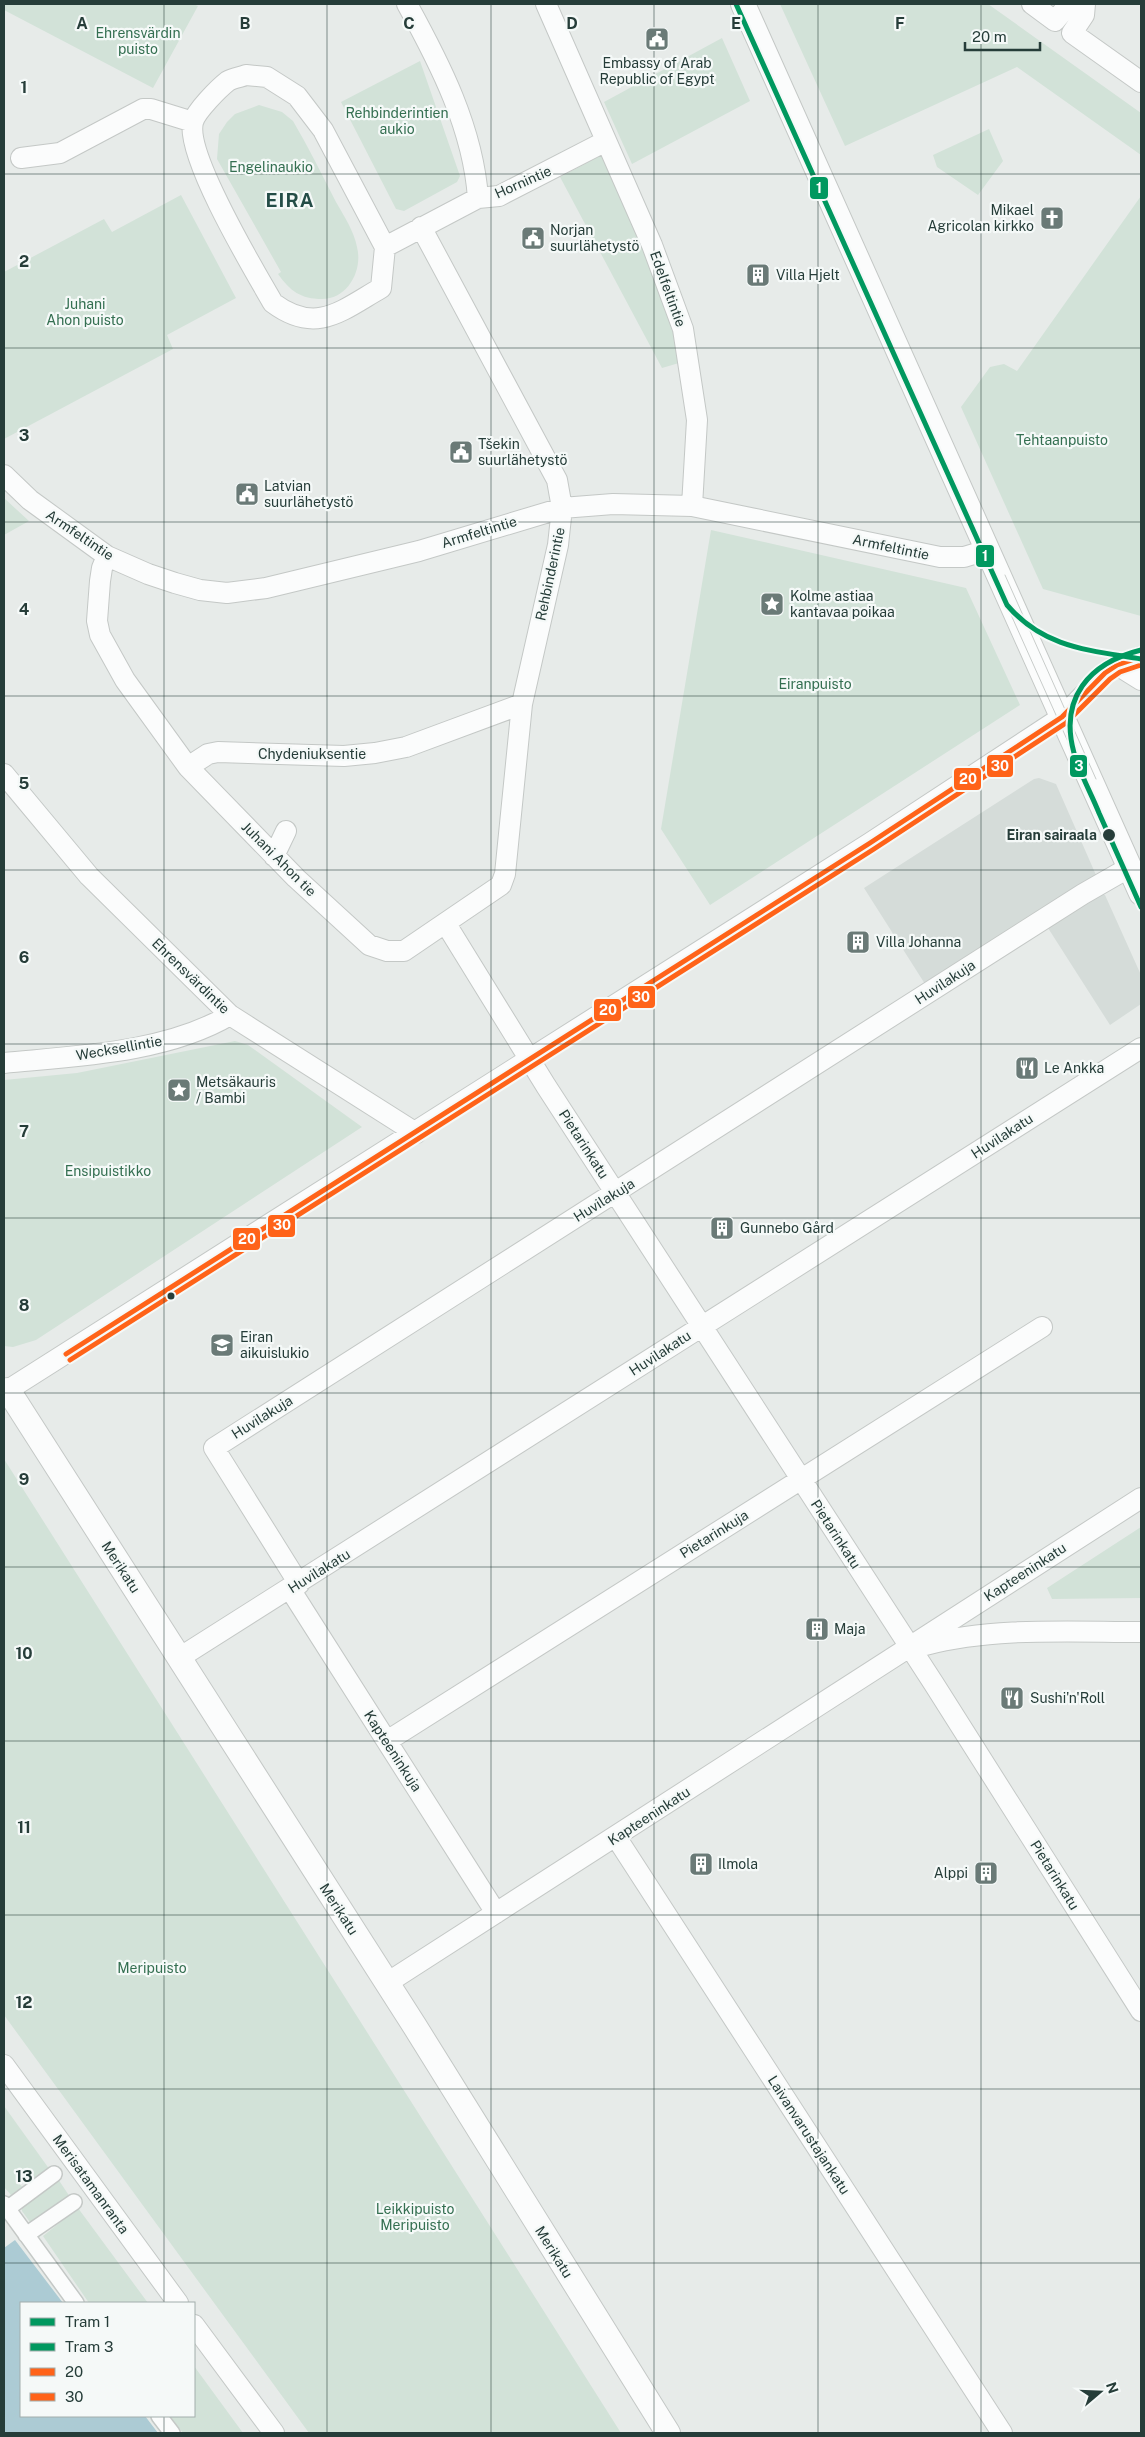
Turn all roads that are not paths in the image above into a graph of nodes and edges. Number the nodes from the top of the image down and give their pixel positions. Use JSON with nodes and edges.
{"nodes":[{"id":1,"x":407,"y":4,"type":"edge"},
{"id":2,"x":546,"y":4,"type":"edge"},
{"id":3,"x":743,"y":4,"type":"edge"},
{"id":4,"x":1032,"y":4,"type":"edge"},
{"id":5,"x":1069,"y":4,"type":"edge"},
{"id":6,"x":1085,"y":4,"type":"edge"},
{"id":7,"x":1141,"y":82,"type":"edge"},
{"id":8,"x":194,"y":122,"type":"junction"},
{"id":9,"x":606,"y":141,"type":"junction"},
{"id":10,"x":21,"y":158,"type":"dead end"},
{"id":11,"x":478,"y":198,"type":"junction"},
{"id":12,"x":421,"y":227,"type":"junction"},
{"id":13,"x":385,"y":247,"type":"junction"},
{"id":14,"x":4,"y":475,"type":"edge"},
{"id":15,"x":692,"y":506,"type":"junction"},
{"id":16,"x":562,"y":508,"type":"junction"},
{"id":17,"x":987,"y":550,"type":"junction"},
{"id":18,"x":107,"y":556,"type":"junction"},
{"id":19,"x":1141,"y":657,"type":"edge"},
{"id":20,"x":1117,"y":665,"type":"junction"},
{"id":21,"x":1141,"y":680,"type":"edge"},
{"id":22,"x":522,"y":704,"type":"junction"},
{"id":23,"x":1062,"y":717,"type":"junction"},
{"id":24,"x":188,"y":767,"type":"junction"},
{"id":25,"x":4,"y":774,"type":"edge"},
{"id":26,"x":286,"y":831,"type":"dead end"},
{"id":27,"x":274,"y":856,"type":"junction"},
{"id":28,"x":1130,"y":868,"type":"junction"},
{"id":29,"x":1141,"y":893,"type":"edge"},
{"id":30,"x":446,"y":924,"type":"junction"},
{"id":31,"x":230,"y":1015,"type":"junction"},
{"id":32,"x":1141,"y":1048,"type":"edge"},
{"id":33,"x":530,"y":1059,"type":"junction"},
{"id":34,"x":4,"y":1063,"type":"edge"},
{"id":35,"x":416,"y":1132,"type":"junction"},
{"id":36,"x":616,"y":1193,"type":"junction"},
{"id":37,"x":702,"y":1327,"type":"junction"},
{"id":38,"x":1042,"y":1328,"type":"dead end"},
{"id":39,"x":6,"y":1390,"type":"edge"},
{"id":40,"x":800,"y":1480,"type":"junction"},
{"id":41,"x":1141,"y":1498,"type":"edge"},
{"id":42,"x":295,"y":1586,"type":"junction"},
{"id":43,"x":1141,"y":1632,"type":"edge"},
{"id":44,"x":911,"y":1648,"type":"junction"},
{"id":45,"x":179,"y":1658,"type":"junction"},
{"id":46,"x":387,"y":1742,"type":"junction"},
{"id":47,"x":616,"y":1837,"type":"junction"},
{"id":48,"x":496,"y":1913,"type":"junction"},
{"id":49,"x":387,"y":1983,"type":"junction"},
{"id":50,"x":1141,"y":2011,"type":"edge"},
{"id":51,"x":4,"y":2065,"type":"edge"},
{"id":52,"x":54,"y":2174,"type":"dead end"},
{"id":53,"x":74,"y":2202,"type":"dead end"},
{"id":54,"x":8,"y":2215,"type":"edge"},
{"id":55,"x":26,"y":2236,"type":"junction"},
{"id":56,"x":75,"y":2302,"type":"edge"},
{"id":57,"x":177,"y":2302,"type":"edge"},
{"id":58,"x":195,"y":2326,"type":"edge"},
{"id":59,"x":160,"y":2417,"type":"edge"},
{"id":60,"x":172,"y":2433,"type":"edge"},
{"id":61,"x":274,"y":2433,"type":"edge"},
{"id":62,"x":668,"y":2433,"type":"edge"},
{"id":63,"x":1002,"y":2433,"type":"edge"}],
"edges":[{"from":1,"to":11,"type":"street"},
{"from":2,"to":9,"type":"street","name":"Edelfeltintie"},
{"from":3,"to":17,"type":"street"},
{"from":4,"to":5,"type":"street"},
{"from":6,"to":7,"type":"street"},
{"from":8,"to":10,"type":"street"},
{"from":8,"to":13,"type":"street"},
{"from":8,"to":13,"type":"street"},
{"from":9,"to":11,"type":"street","name":"Hornintie"},
{"from":9,"to":15,"type":"street","name":"Edelfeltintie"},
{"from":11,"to":12,"type":"street","name":"Hornintie"},
{"from":12,"to":13,"type":"street","name":"Hornintie"},
{"from":12,"to":16,"type":"street","name":"Rehbinderintie"},
{"from":14,"to":18,"type":"street","name":"Armfeltintie"},
{"from":15,"to":16,"type":"street","name":"Armfeltintie"},
{"from":15,"to":17,"type":"street","name":"Armfeltintie"},
{"from":16,"to":18,"type":"street","name":"Armfeltintie"},
{"from":16,"to":22,"type":"street","name":"Rehbinderintie"},
{"from":17,"to":23,"type":"street"},
{"from":18,"to":24,"type":"street","name":"Juhani Ahon tie"},
{"from":19,"to":20,"type":"street"},
{"from":20,"to":21,"type":"street"},
{"from":20,"to":23,"type":"street"},
{"from":22,"to":24,"type":"street","name":"Chydeniuksentie"},
{"from":22,"to":30,"type":"street","name":"Rehbinderintie"},
{"from":23,"to":28,"type":"street"},
{"from":23,"to":33,"type":"street"},
{"from":24,"to":27,"type":"street","name":"Juhani Ahon tie"},
{"from":25,"to":31,"type":"street","name":"Ehrensvärdintie"},
{"from":26,"to":27,"type":"street"},
{"from":27,"to":30,"type":"street","name":"Juhani Ahon tie"},
{"from":28,"to":29,"type":"street"},
{"from":28,"to":36,"type":"street","name":"Huvilakuja"},
{"from":30,"to":33,"type":"street"},
{"from":31,"to":34,"type":"street","name":"Wecksellintie"},
{"from":31,"to":35,"type":"street","name":"Ehrensvärdintie"},
{"from":32,"to":37,"type":"street","name":"Huvilakatu"},
{"from":33,"to":35,"type":"street"},
{"from":33,"to":36,"type":"street","name":"Pietarinkatu"},
{"from":35,"to":39,"type":"street"},
{"from":36,"to":37,"type":"street","name":"Pietarinkatu"},
{"from":36,"to":42,"type":"street","name":"Huvilakuja"},
{"from":37,"to":40,"type":"street","name":"Pietarinkatu"},
{"from":37,"to":42,"type":"street","name":"Huvilakatu"},
{"from":38,"to":40,"type":"street","name":"Pietarinkuja"},
{"from":39,"to":45,"type":"street","name":"Merikatu"},
{"from":40,"to":44,"type":"street","name":"Pietarinkatu"},
{"from":40,"to":46,"type":"street","name":"Pietarinkuja"},
{"from":41,"to":44,"type":"street","name":"Kapteeninkatu"},
{"from":42,"to":45,"type":"street","name":"Huvilakatu"},
{"from":42,"to":46,"type":"street","name":"Kapteeninkuja"},
{"from":43,"to":44,"type":"street","name":"Kapteeninkatu"},
{"from":44,"to":47,"type":"street","name":"Kapteeninkatu"},
{"from":44,"to":50,"type":"street","name":"Pietarinkatu"},
{"from":45,"to":49,"type":"street","name":"Merikatu"},
{"from":46,"to":48,"type":"street","name":"Kapteeninkuja"},
{"from":47,"to":48,"type":"street","name":"Kapteeninkatu"},
{"from":47,"to":63,"type":"street","name":"Laivanvarustajankatu"},
{"from":48,"to":49,"type":"street","name":"Kapteeninkatu"},
{"from":49,"to":62,"type":"street","name":"Merikatu"},
{"from":51,"to":57,"type":"street","name":"Merisatamanranta"},
{"from":52,"to":54,"type":"street"},
{"from":53,"to":55,"type":"street"},
{"from":54,"to":55,"type":"street"},
{"from":55,"to":56,"type":"street"},
{"from":58,"to":61,"type":"street"},
{"from":59,"to":60,"type":"street"}]}
